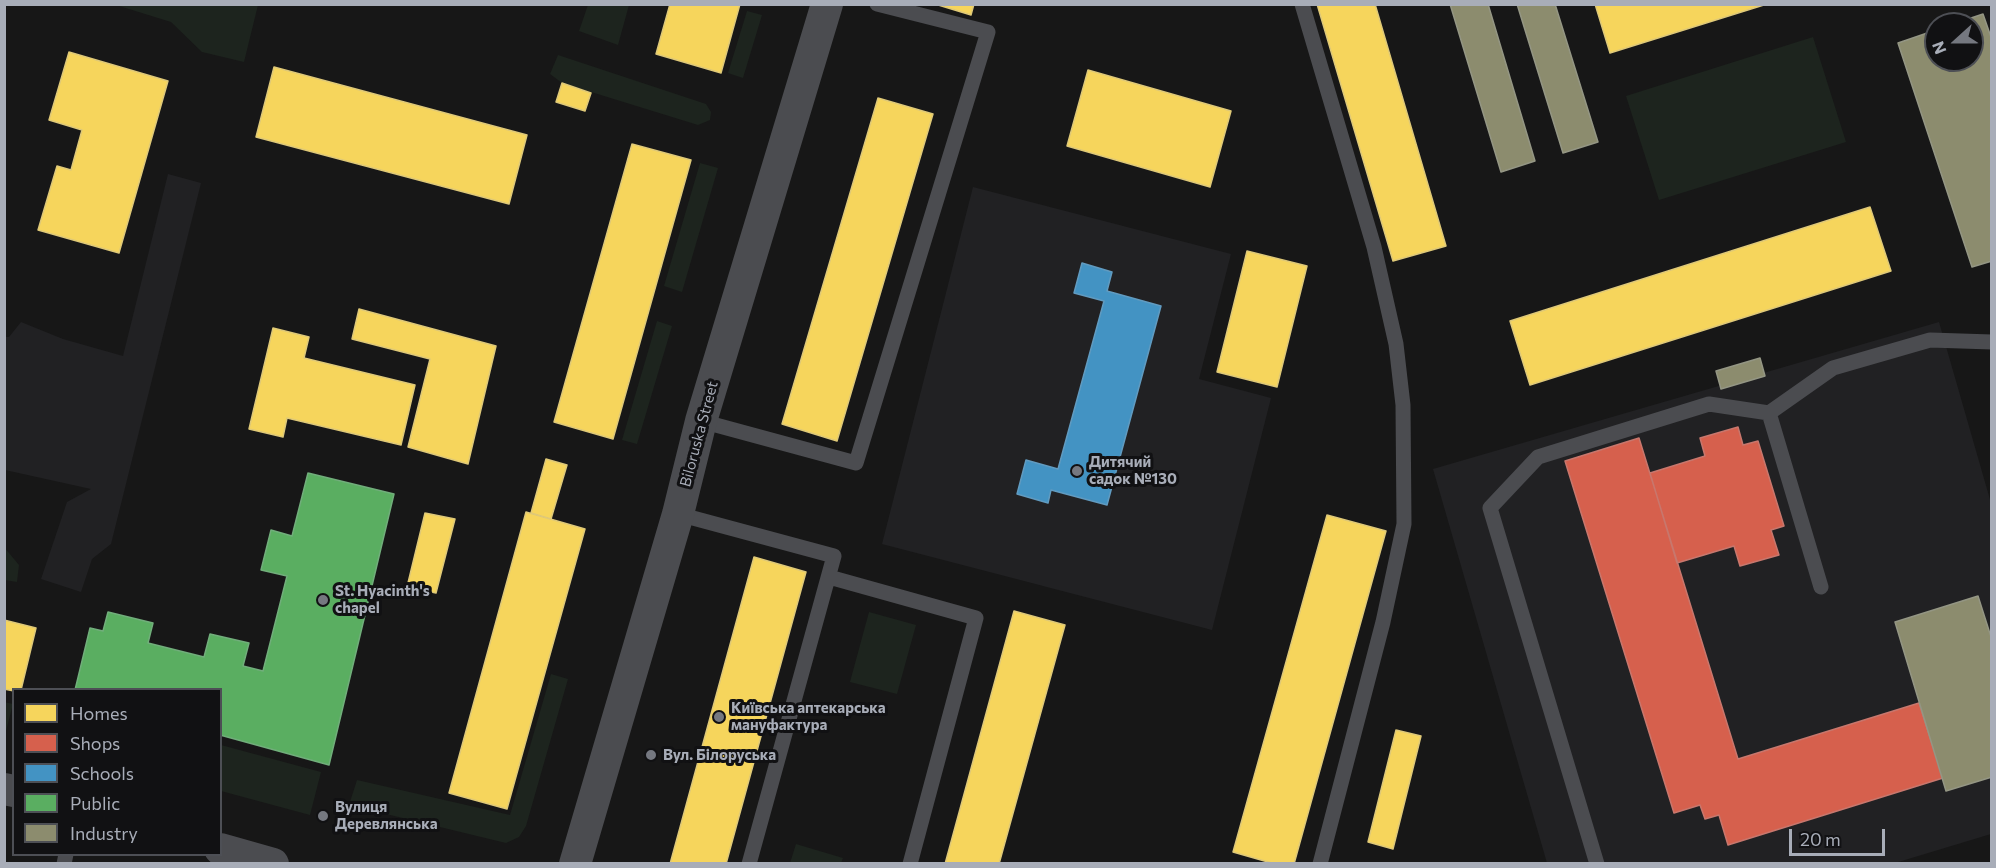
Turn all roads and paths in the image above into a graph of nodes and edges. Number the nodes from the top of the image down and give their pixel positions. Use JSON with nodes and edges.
{"nodes":[{"id":1,"x":827,"y":4,"type":"edge"},
{"id":2,"x":877,"y":4,"type":"edge"},
{"id":3,"x":1302,"y":4,"type":"edge"},
{"id":4,"x":1992,"y":342,"type":"edge"},
{"id":5,"x":1769,"y":413,"type":"junction"},
{"id":6,"x":701,"y":421,"type":"junction"},
{"id":7,"x":678,"y":514,"type":"junction"},
{"id":8,"x":829,"y":577,"type":"junction"},
{"id":9,"x":1821,"y":587,"type":"dead end"},
{"id":10,"x":222,"y":850,"type":"edge"},
{"id":11,"x":273,"y":864,"type":"edge"},
{"id":12,"x":575,"y":864,"type":"edge"},
{"id":13,"x":749,"y":864,"type":"edge"},
{"id":14,"x":910,"y":864,"type":"edge"},
{"id":15,"x":1320,"y":864,"type":"edge"},
{"id":16,"x":1597,"y":864,"type":"edge"}],
"edges":[{"from":1,"to":6,"type":"street","name":"Biloruska Street"},
{"from":2,"to":6,"type":"lane"},
{"from":3,"to":15,"type":"lane"},
{"from":4,"to":5,"type":"lane"},
{"from":5,"to":9,"type":"lane"},
{"from":5,"to":16,"type":"lane"},
{"from":6,"to":7,"type":"street","name":"Biloruska Street"},
{"from":7,"to":8,"type":"lane"},
{"from":7,"to":12,"type":"street","name":"Biloruska Street"},
{"from":8,"to":13,"type":"lane"},
{"from":8,"to":14,"type":"lane"},
{"from":10,"to":11,"type":"street"}]}
